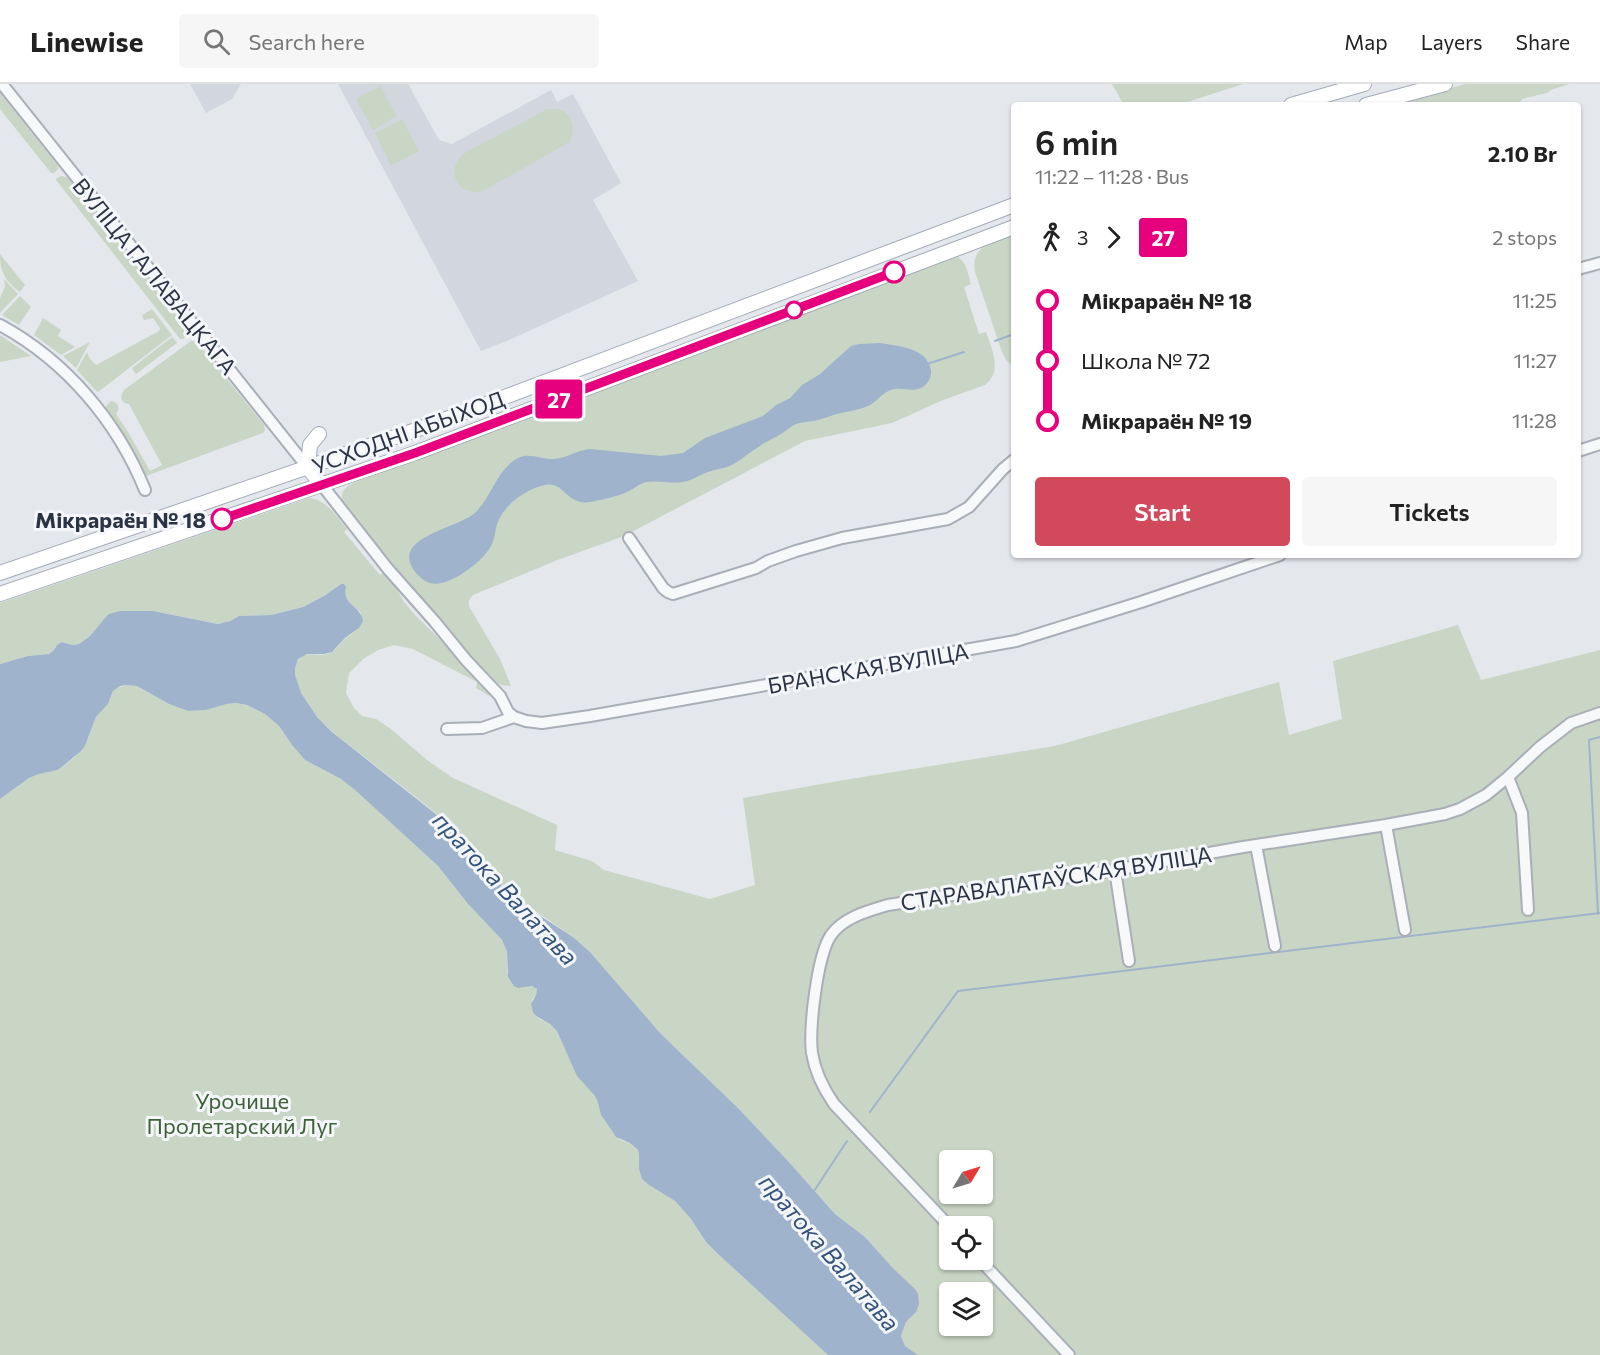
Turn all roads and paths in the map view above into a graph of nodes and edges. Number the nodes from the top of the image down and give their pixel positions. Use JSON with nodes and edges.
{"nodes":[{"id":1,"x":2,"y":84,"type":"edge"},
{"id":2,"x":1364,"y":84,"type":"edge"},
{"id":3,"x":1445,"y":84,"type":"edge"},
{"id":4,"x":1404,"y":89,"type":"edge"},
{"id":5,"x":1302,"y":102,"type":"edge"},
{"id":6,"x":1373,"y":102,"type":"edge"},
{"id":7,"x":1011,"y":206,"type":"edge"},
{"id":8,"x":1011,"y":228,"type":"edge"},
{"id":9,"x":1600,"y":263,"type":"edge"},
{"id":10,"x":1581,"y":268,"type":"edge"},
{"id":11,"x":0,"y":325,"type":"edge"},
{"id":12,"x":319,"y":434,"type":"dead end"},
{"id":13,"x":1600,"y":444,"type":"edge"},
{"id":14,"x":1581,"y":450,"type":"edge"},
{"id":15,"x":1011,"y":462,"type":"edge"},
{"id":16,"x":308,"y":468,"type":"junction"},
{"id":17,"x":322,"y":485,"type":"junction"},
{"id":18,"x":145,"y":490,"type":"dead end"},
{"id":19,"x":629,"y":538,"type":"dead end"},
{"id":20,"x":1271,"y":558,"type":"edge"},
{"id":21,"x":0,"y":573,"type":"edge"},
{"id":22,"x":0,"y":594,"type":"edge"},
{"id":23,"x":1600,"y":713,"type":"edge"},
{"id":24,"x":514,"y":717,"type":"junction"},
{"id":25,"x":447,"y":729,"type":"dead end"},
{"id":26,"x":1508,"y":777,"type":"junction"},
{"id":27,"x":1386,"y":825,"type":"junction"},
{"id":28,"x":1256,"y":845,"type":"junction"},
{"id":29,"x":1115,"y":870,"type":"junction"},
{"id":30,"x":1528,"y":910,"type":"dead end"},
{"id":31,"x":1405,"y":930,"type":"dead end"},
{"id":32,"x":1275,"y":946,"type":"dead end"},
{"id":33,"x":1129,"y":961,"type":"dead end"},
{"id":34,"x":940,"y":1216,"type":"edge"},
{"id":35,"x":989,"y":1270,"type":"edge"},
{"id":36,"x":1069,"y":1355,"type":"edge"}],
"edges":[{"from":1,"to":16,"type":"street","name":"ВУЛІЦА ГАЛАВАЦКАГА"},
{"from":2,"to":5,"type":"main road"},
{"from":3,"to":4,"type":"main road"},
{"from":4,"to":6,"type":"main road"},
{"from":7,"to":16,"type":"main road","name":"УСХОДНІ АБЫХОД"},
{"from":8,"to":17,"type":"main road","name":"УСХОДНІ АБЫХОД"},
{"from":9,"to":10,"type":"street"},
{"from":11,"to":18,"type":"street"},
{"from":12,"to":16,"type":"main road"},
{"from":13,"to":14,"type":"street"},
{"from":15,"to":19,"type":"street"},
{"from":16,"to":17,"type":"main road"},
{"from":16,"to":21,"type":"main road","name":"УСХОДНІ АБЫХОД"},
{"from":17,"to":22,"type":"main road","name":"УСХОДНІ АБЫХОД"},
{"from":17,"to":24,"type":"street"},
{"from":20,"to":24,"type":"street","name":"БРАНСКАЯ ВУЛІЦА"},
{"from":23,"to":26,"type":"street","name":"СТАРАВАЛАТАЎСКАЯ ВУЛІЦА"},
{"from":24,"to":25,"type":"street"},
{"from":26,"to":27,"type":"street","name":"СТАРАВАЛАТАЎСКАЯ ВУЛІЦА"},
{"from":26,"to":30,"type":"street"},
{"from":27,"to":28,"type":"street","name":"СТАРАВАЛАТАЎСКАЯ ВУЛІЦА"},
{"from":27,"to":31,"type":"street"},
{"from":28,"to":29,"type":"street","name":"СТАРАВАЛАТАЎСКАЯ ВУЛІЦА"},
{"from":28,"to":32,"type":"street"},
{"from":29,"to":33,"type":"street"},
{"from":29,"to":34,"type":"street","name":"СТАРАВАЛАТАЎСКАЯ ВУЛІЦА"},
{"from":35,"to":36,"type":"street"}]}
